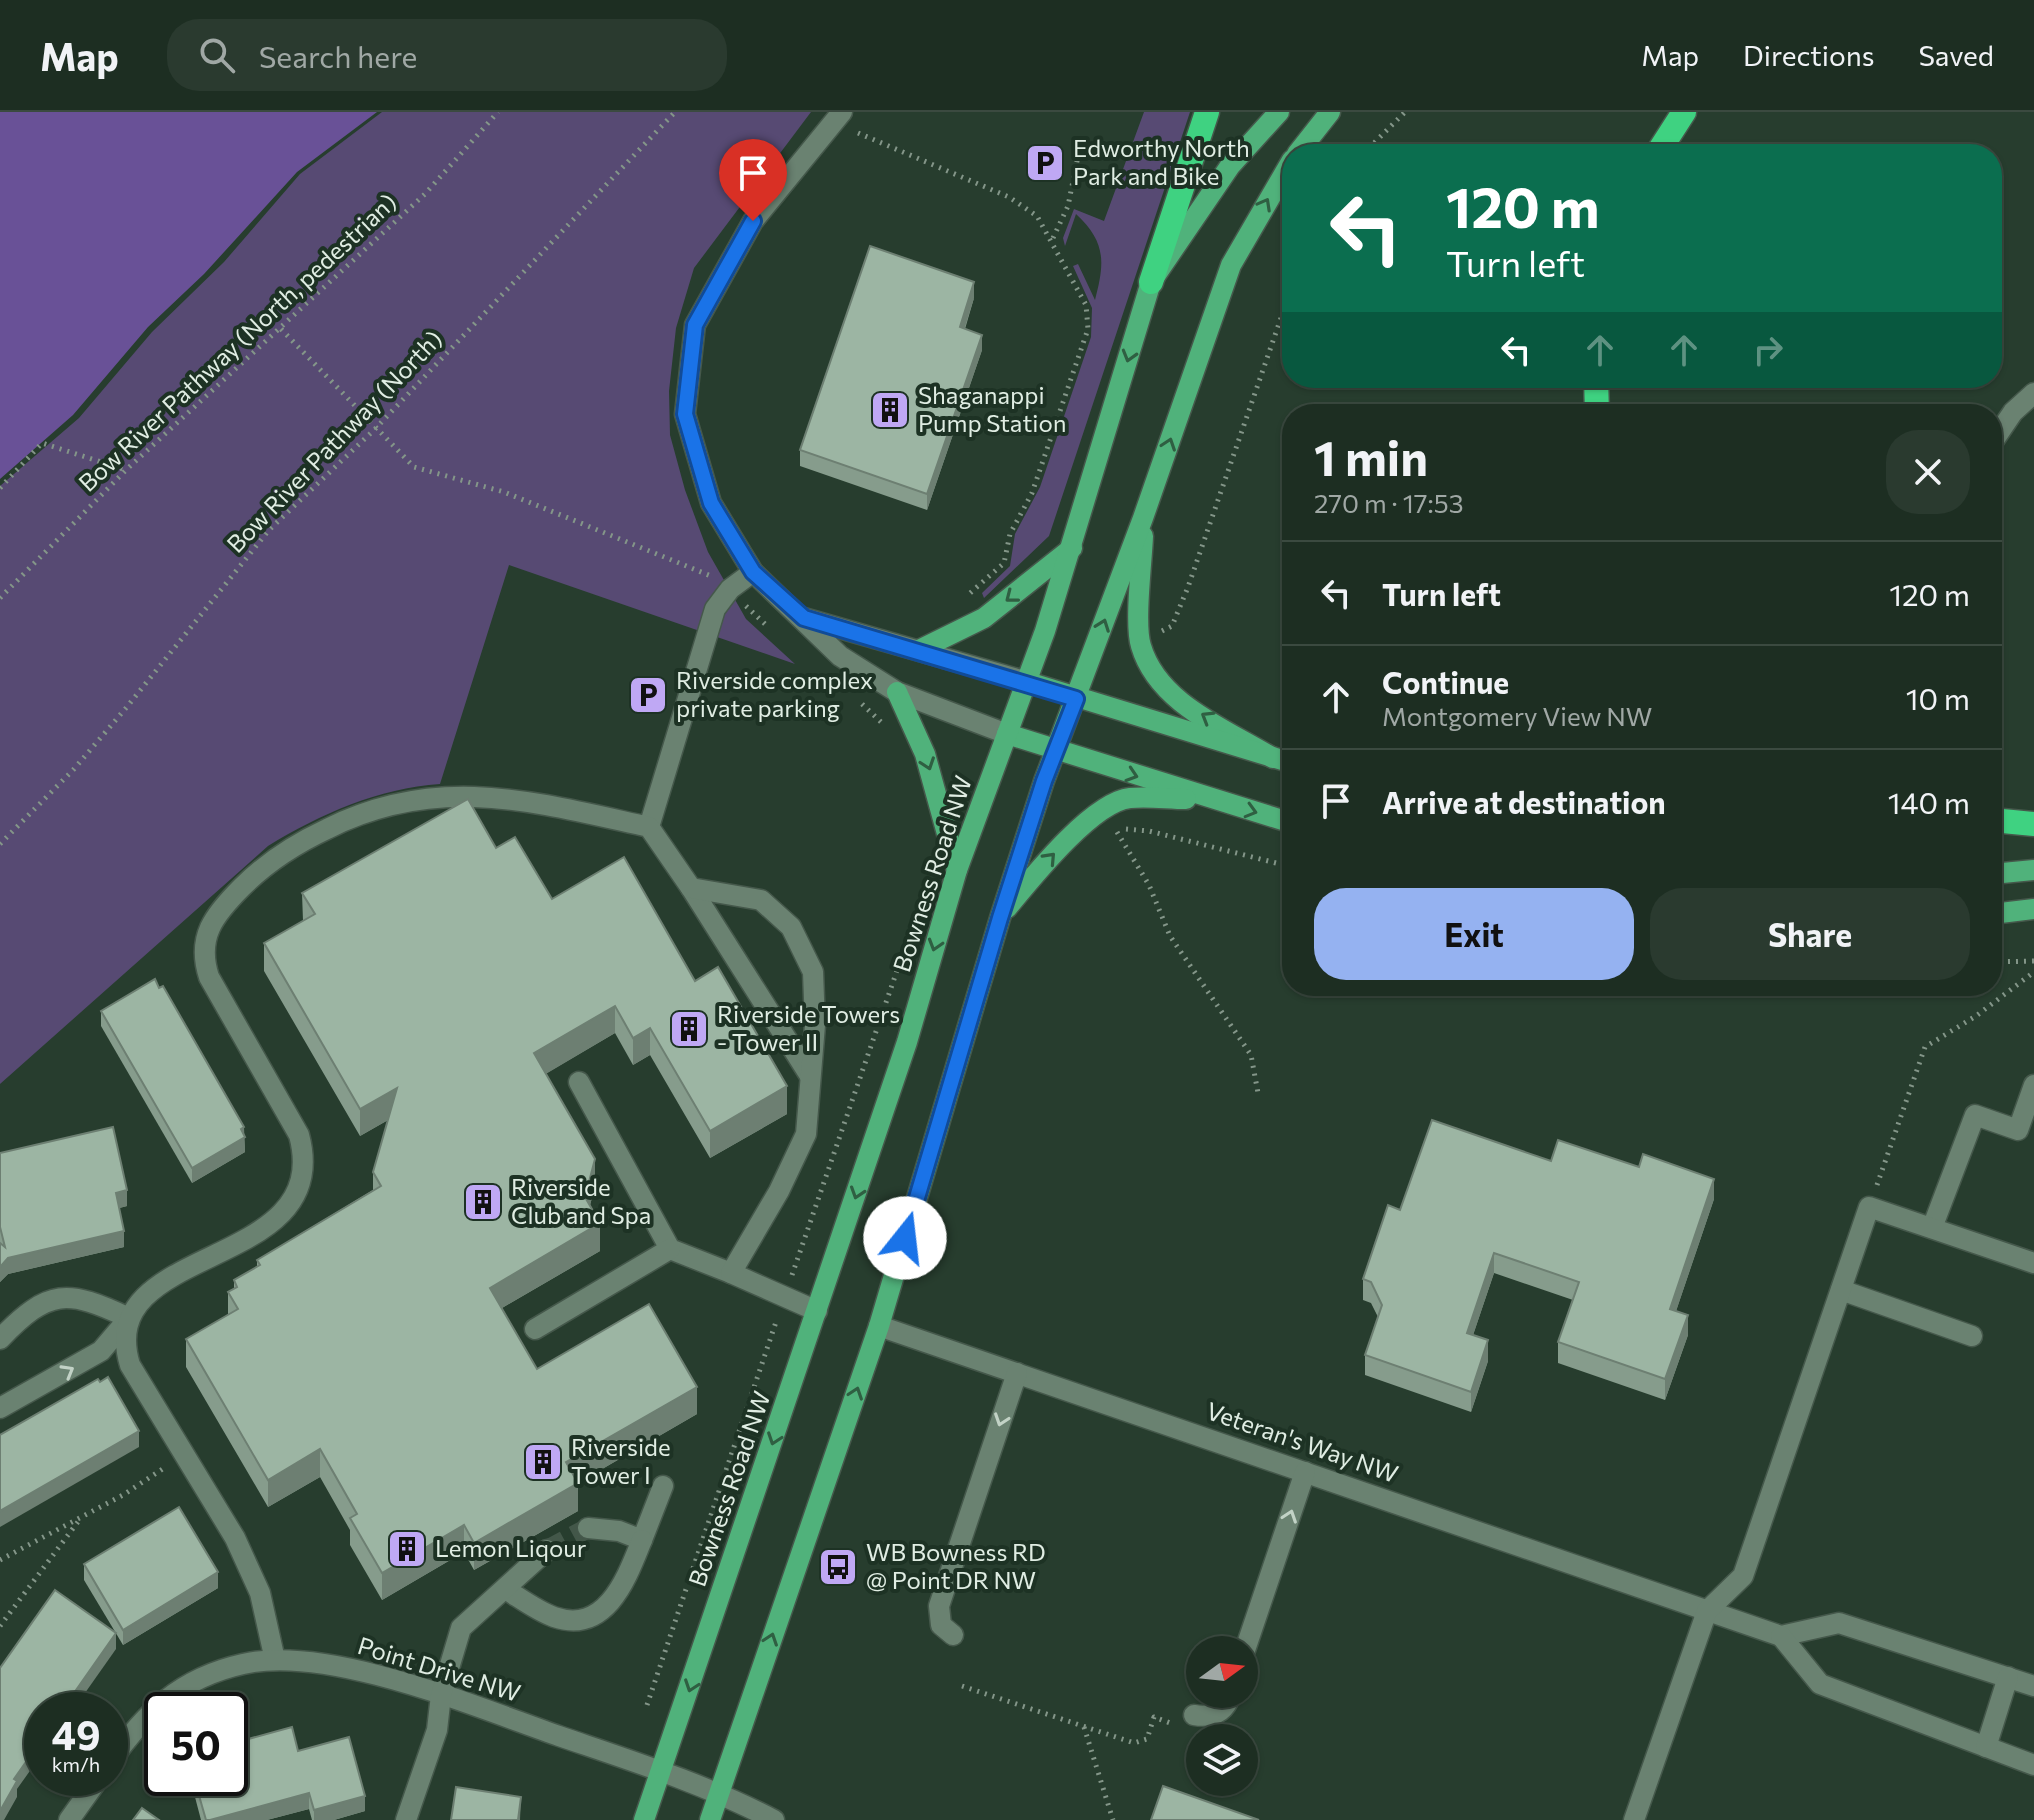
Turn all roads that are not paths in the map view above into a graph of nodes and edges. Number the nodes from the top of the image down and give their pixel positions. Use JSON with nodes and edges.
{"nodes":[{"id":1,"x":1207,"y":112,"type":"edge"},
{"id":2,"x":1279,"y":112,"type":"edge"},
{"id":3,"x":1330,"y":112,"type":"edge"},
{"id":4,"x":1684,"y":112,"type":"edge"},
{"id":5,"x":838,"y":117,"type":"edge"},
{"id":6,"x":1305,"y":144,"type":"edge"},
{"id":7,"x":1663,"y":144,"type":"edge"},
{"id":8,"x":1282,"y":177,"type":"edge"},
{"id":9,"x":1151,"y":282,"type":"junction"},
{"id":10,"x":2034,"y":393,"type":"edge"},
{"id":11,"x":2002,"y":428,"type":"edge"},
{"id":12,"x":1143,"y":518,"type":"junction"},
{"id":13,"x":1072,"y":548,"type":"junction"},
{"id":14,"x":753,"y":572,"type":"junction"},
{"id":15,"x":804,"y":618,"type":"junction"},
{"id":16,"x":919,"y":650,"type":"junction"},
{"id":17,"x":1028,"y":682,"type":"junction"},
{"id":18,"x":897,"y":692,"type":"junction"},
{"id":19,"x":1076,"y":699,"type":"junction"},
{"id":20,"x":1007,"y":734,"type":"junction"},
{"id":21,"x":1058,"y":750,"type":"junction"},
{"id":22,"x":1282,"y":759,"type":"edge"},
{"id":23,"x":1282,"y":760,"type":"edge"},
{"id":24,"x":1210,"y":800,"type":"junction"},
{"id":25,"x":1282,"y":820,"type":"edge"},
{"id":26,"x":2002,"y":821,"type":"edge"},
{"id":27,"x":2034,"y":824,"type":"edge"},
{"id":28,"x":649,"y":827,"type":"junction"},
{"id":29,"x":957,"y":870,"type":"junction"},
{"id":30,"x":2034,"y":870,"type":"edge"},
{"id":31,"x":2002,"y":873,"type":"edge"},
{"id":32,"x":691,"y":888,"type":"junction"},
{"id":33,"x":2034,"y":909,"type":"edge"},
{"id":34,"x":2002,"y":913,"type":"edge"},
{"id":35,"x":1000,"y":918,"type":"junction"},
{"id":36,"x":810,"y":1076,"type":"junction"},
{"id":37,"x":579,"y":1082,"type":"dead end"},
{"id":38,"x":2034,"y":1085,"type":"edge"},
{"id":39,"x":1932,"y":1228,"type":"junction"},
{"id":40,"x":670,"y":1249,"type":"junction"},
{"id":41,"x":2034,"y":1263,"type":"edge"},
{"id":42,"x":731,"y":1273,"type":"junction"},
{"id":43,"x":1841,"y":1290,"type":"junction"},
{"id":44,"x":817,"y":1311,"type":"junction"},
{"id":45,"x":129,"y":1318,"type":"junction"},
{"id":46,"x":879,"y":1326,"type":"junction"},
{"id":47,"x":535,"y":1329,"type":"dead end"},
{"id":48,"x":1972,"y":1336,"type":"dead end"},
{"id":49,"x":0,"y":1339,"type":"edge"},
{"id":50,"x":1017,"y":1373,"type":"junction"},
{"id":51,"x":0,"y":1408,"type":"edge"},
{"id":52,"x":1305,"y":1472,"type":"junction"},
{"id":53,"x":663,"y":1486,"type":"dead end"},
{"id":54,"x":588,"y":1528,"type":"tunnel mouth"},
{"id":55,"x":642,"y":1540,"type":"junction"},
{"id":56,"x":547,"y":1550,"type":"tunnel mouth"},
{"id":57,"x":505,"y":1589,"type":"junction"},
{"id":58,"x":1707,"y":1611,"type":"junction"},
{"id":59,"x":953,"y":1635,"type":"dead end"},
{"id":60,"x":1250,"y":1636,"type":"edge"},
{"id":61,"x":1781,"y":1636,"type":"junction"},
{"id":62,"x":275,"y":1660,"type":"junction"},
{"id":63,"x":2008,"y":1677,"type":"junction"},
{"id":64,"x":2034,"y":1686,"type":"edge"},
{"id":65,"x":441,"y":1695,"type":"junction"},
{"id":66,"x":1224,"y":1708,"type":"edge"},
{"id":67,"x":1186,"y":1720,"type":"road end"},
{"id":68,"x":128,"y":1737,"type":"edge"},
{"id":69,"x":1986,"y":1747,"type":"junction"},
{"id":70,"x":2034,"y":1765,"type":"edge"},
{"id":71,"x":662,"y":1771,"type":"junction"},
{"id":72,"x":719,"y":1792,"type":"junction"},
{"id":73,"x":86,"y":1796,"type":"edge"},
{"id":74,"x":69,"y":1820,"type":"edge"},
{"id":75,"x":406,"y":1820,"type":"edge"},
{"id":76,"x":644,"y":1820,"type":"edge"},
{"id":77,"x":710,"y":1820,"type":"edge"},
{"id":78,"x":774,"y":1820,"type":"edge"},
{"id":79,"x":1634,"y":1820,"type":"edge"}],
"edges":[{"from":1,"to":9,"type":"highway"},
{"from":2,"to":9,"type":"main road","name":"Bowness Road NW"},
{"from":3,"to":6,"type":"main road"},
{"from":4,"to":7,"type":"highway"},
{"from":5,"to":14,"type":"street"},
{"from":12,"to":8,"type":"main road","one_way":true},
{"from":9,"to":13,"type":"main road","name":"Bowness Road NW","one_way":true},
{"from":10,"to":11,"type":"street"},
{"from":19,"to":12,"type":"main road","one_way":true},
{"from":22,"to":12,"type":"main road","one_way":true},
{"from":13,"to":16,"type":"main road","one_way":true},
{"from":13,"to":17,"type":"main road","name":"Bowness Road NW"},
{"from":14,"to":15,"type":"street"},
{"from":14,"to":28,"type":"street"},
{"from":15,"to":16,"type":"street"},
{"from":15,"to":18,"type":"street"},
{"from":16,"to":17,"type":"street"},
{"from":17,"to":19,"type":"main road"},
{"from":17,"to":20,"type":"main road","name":"Bowness Road NW"},
{"from":18,"to":20,"type":"street"},
{"from":18,"to":29,"type":"main road","one_way":true},
{"from":19,"to":21,"type":"main road"},
{"from":19,"to":23,"type":"main road"},
{"from":20,"to":21,"type":"main road"},
{"from":20,"to":29,"type":"main road","name":"Bowness Road NW"},
{"from":21,"to":24,"type":"main road","one_way":true},
{"from":21,"to":35,"type":"main road"},
{"from":24,"to":25,"type":"main road","one_way":true},
{"from":35,"to":24,"type":"main road","one_way":true},
{"from":26,"to":27,"type":"highway"},
{"from":28,"to":32,"type":"street"},
{"from":28,"to":45,"type":"street"},
{"from":29,"to":44,"type":"main road","name":"Bowness Road NW","one_way":true},
{"from":30,"to":31,"type":"main road"},
{"from":32,"to":36,"type":"street"},
{"from":32,"to":36,"type":"street"},
{"from":33,"to":34,"type":"main road"},
{"from":35,"to":46,"type":"main road"},
{"from":36,"to":42,"type":"street"},
{"from":37,"to":40,"type":"street"},
{"from":38,"to":39,"type":"street"},
{"from":39,"to":41,"type":"street"},
{"from":39,"to":43,"type":"street"},
{"from":40,"to":42,"type":"street"},
{"from":40,"to":47,"type":"street"},
{"from":42,"to":44,"type":"street"},
{"from":43,"to":48,"type":"street"},
{"from":43,"to":58,"type":"street"},
{"from":44,"to":71,"type":"main road","name":"Bowness Road NW","one_way":true},
{"from":45,"to":49,"type":"street"},
{"from":51,"to":45,"type":"street","one_way":true},
{"from":45,"to":62,"type":"street"},
{"from":46,"to":50,"type":"street","name":"Veteran's Way NW"},
{"from":72,"to":46,"type":"main road","one_way":true},
{"from":50,"to":52,"type":"street","name":"Veteran's Way NW"},
{"from":50,"to":59,"type":"street","one_way":true},
{"from":52,"to":58,"type":"street","name":"Veteran's Way NW"},
{"from":60,"to":52,"type":"street","one_way":true},
{"from":53,"to":55,"type":"street"},
{"from":54,"to":55,"type":"street"},
{"from":55,"to":57,"type":"street"},
{"from":56,"to":57,"type":"street"},
{"from":57,"to":65,"type":"street"},
{"from":58,"to":61,"type":"street","name":"Veteran's Way NW"},
{"from":58,"to":79,"type":"street"},
{"from":61,"to":63,"type":"street"},
{"from":61,"to":69,"type":"street"},
{"from":62,"to":65,"type":"street","name":"Point Drive NW"},
{"from":62,"to":68,"type":"street","name":"Point Drive NW"},
{"from":63,"to":64,"type":"street"},
{"from":63,"to":69,"type":"street"},
{"from":65,"to":71,"type":"street","name":"Point Drive NW"},
{"from":65,"to":75,"type":"street"},
{"from":66,"to":67,"type":"street"},
{"from":69,"to":70,"type":"street"},
{"from":71,"to":72,"type":"street","name":"Point Drive NW"},
{"from":71,"to":76,"type":"main road","name":"Bowness Road NW"},
{"from":72,"to":77,"type":"main road"},
{"from":72,"to":78,"type":"street","name":"Point Drive NW"},
{"from":73,"to":74,"type":"street"}]}
